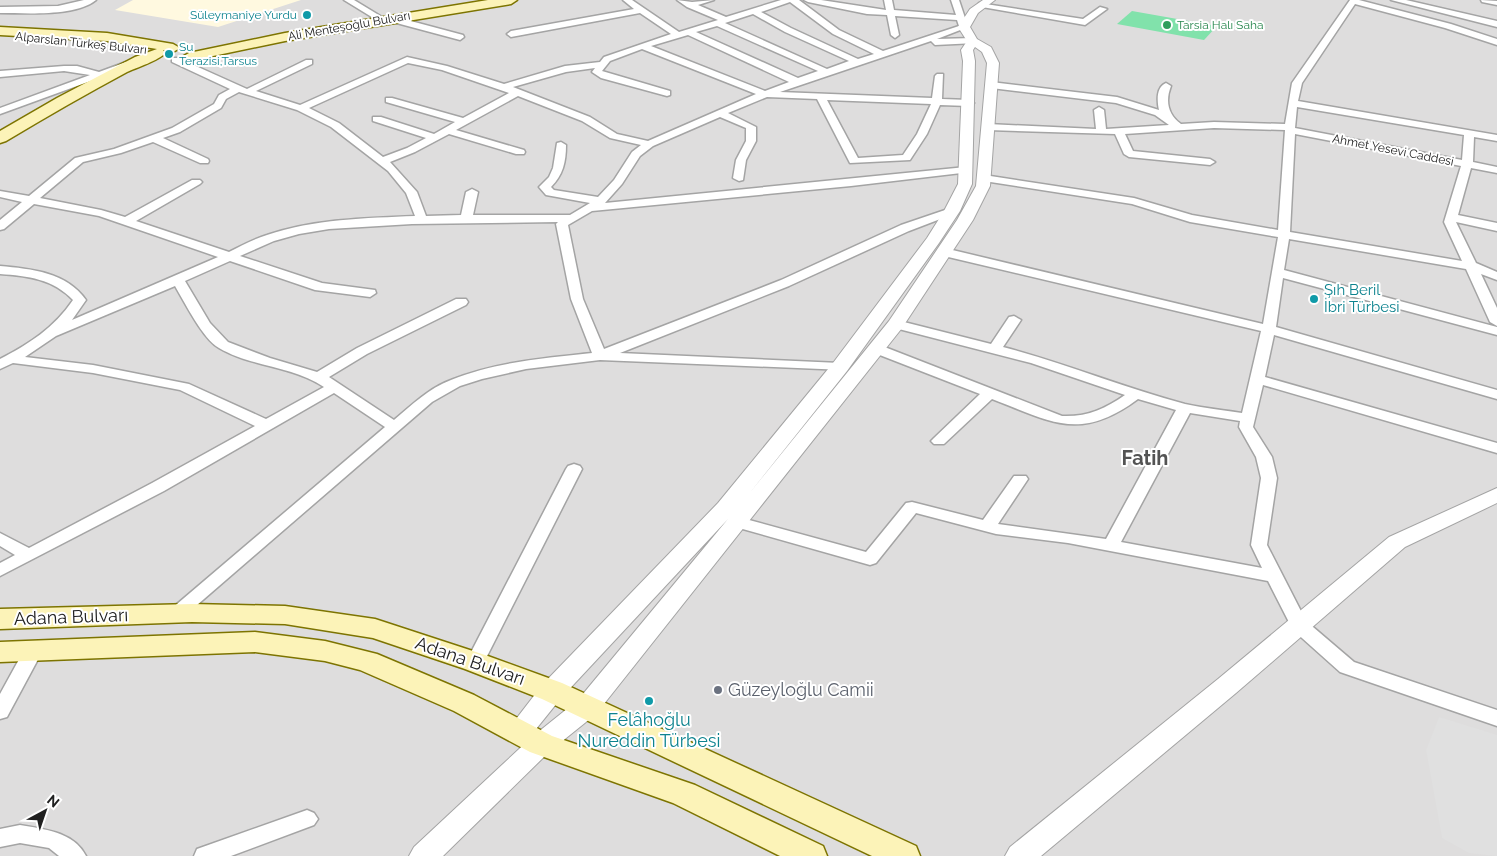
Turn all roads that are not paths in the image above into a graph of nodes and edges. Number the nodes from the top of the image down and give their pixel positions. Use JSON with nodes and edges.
{"nodes":[{"id":1,"x":92,"y":0,"type":"edge"},
{"id":2,"x":348,"y":0,"type":"edge"},
{"id":3,"x":480,"y":0,"type":"edge"},
{"id":4,"x":511,"y":0,"type":"edge"},
{"id":5,"x":627,"y":0,"type":"edge"},
{"id":6,"x":681,"y":0,"type":"edge"},
{"id":7,"x":710,"y":0,"type":"edge"},
{"id":8,"x":789,"y":0,"type":"edge"},
{"id":9,"x":796,"y":0,"type":"edge"},
{"id":10,"x":808,"y":0,"type":"edge"},
{"id":11,"x":888,"y":0,"type":"edge"},
{"id":12,"x":955,"y":0,"type":"edge"},
{"id":13,"x":1395,"y":0,"type":"edge"},
{"id":14,"x":1485,"y":0,"type":"edge"},
{"id":15,"x":1353,"y":1,"type":"edge"},
{"id":16,"x":1497,"y":2,"type":"edge"},
{"id":17,"x":986,"y":3,"type":"edge"},
{"id":18,"x":690,"y":5,"type":"junction"},
{"id":19,"x":1103,"y":9,"type":"dead end"},
{"id":20,"x":0,"y":10,"type":"edge"},
{"id":21,"x":641,"y":10,"type":"junction"},
{"id":22,"x":755,"y":12,"type":"junction"},
{"id":23,"x":892,"y":13,"type":"junction"},
{"id":24,"x":378,"y":16,"type":"junction"},
{"id":25,"x":392,"y":19,"type":"junction"},
{"id":26,"x":728,"y":20,"type":"junction"},
{"id":27,"x":718,"y":23,"type":"junction"},
{"id":28,"x":1497,"y":24,"type":"edge"},
{"id":29,"x":966,"y":28,"type":"junction"},
{"id":30,"x":0,"y":31,"type":"edge"},
{"id":31,"x":689,"y":32,"type":"junction"},
{"id":32,"x":511,"y":34,"type":"dead end"},
{"id":33,"x":678,"y":35,"type":"junction"},
{"id":34,"x":895,"y":35,"type":"dead end"},
{"id":35,"x":0,"y":36,"type":"edge"},
{"id":36,"x":460,"y":37,"type":"dead end"},
{"id":37,"x":1497,"y":42,"type":"edge"},
{"id":38,"x":920,"y":43,"type":"junction"},
{"id":39,"x":642,"y":46,"type":"junction"},
{"id":40,"x":172,"y":54,"type":"junction"},
{"id":41,"x":882,"y":54,"type":"junction"},
{"id":42,"x":140,"y":60,"type":"junction"},
{"id":43,"x":309,"y":62,"type":"dead end"},
{"id":44,"x":858,"y":62,"type":"junction"},
{"id":45,"x":600,"y":64,"type":"junction"},
{"id":46,"x":827,"y":72,"type":"junction"},
{"id":47,"x":0,"y":74,"type":"edge"},
{"id":48,"x":99,"y":74,"type":"junction"},
{"id":49,"x":115,"y":75,"type":"junction"},
{"id":50,"x":940,"y":76,"type":"dead end"},
{"id":51,"x":798,"y":82,"type":"junction"},
{"id":52,"x":991,"y":85,"type":"junction"},
{"id":53,"x":1166,"y":86,"type":"dead end"},
{"id":54,"x":504,"y":87,"type":"junction"},
{"id":55,"x":243,"y":90,"type":"junction"},
{"id":56,"x":518,"y":92,"type":"junction"},
{"id":57,"x":667,"y":93,"type":"dead end"},
{"id":58,"x":764,"y":94,"type":"junction"},
{"id":59,"x":820,"y":96,"type":"junction"},
{"id":60,"x":389,"y":100,"type":"dead end"},
{"id":61,"x":937,"y":101,"type":"junction"},
{"id":62,"x":969,"y":103,"type":"junction"},
{"id":63,"x":1292,"y":103,"type":"junction"},
{"id":64,"x":301,"y":108,"type":"junction"},
{"id":65,"x":1099,"y":110,"type":"dead end"},
{"id":66,"x":0,"y":111,"type":"edge"},
{"id":67,"x":720,"y":113,"type":"junction"},
{"id":68,"x":377,"y":118,"type":"dead end"},
{"id":69,"x":463,"y":121,"type":"junction"},
{"id":70,"x":988,"y":126,"type":"junction"},
{"id":71,"x":1177,"y":126,"type":"junction"},
{"id":72,"x":1290,"y":129,"type":"junction"},
{"id":73,"x":447,"y":130,"type":"junction"},
{"id":74,"x":1119,"y":131,"type":"junction"},
{"id":75,"x":1100,"y":132,"type":"junction"},
{"id":76,"x":1469,"y":133,"type":"junction"},
{"id":77,"x":434,"y":137,"type":"junction"},
{"id":78,"x":0,"y":138,"type":"edge"},
{"id":79,"x":154,"y":138,"type":"junction"},
{"id":80,"x":1497,"y":138,"type":"edge"},
{"id":81,"x":648,"y":144,"type":"junction"},
{"id":82,"x":561,"y":145,"type":"dead end"},
{"id":83,"x":520,"y":152,"type":"dead end"},
{"id":84,"x":204,"y":161,"type":"dead end"},
{"id":85,"x":382,"y":162,"type":"junction"},
{"id":86,"x":1210,"y":162,"type":"dead end"},
{"id":87,"x":1467,"y":165,"type":"junction"},
{"id":88,"x":1497,"y":170,"type":"edge"},
{"id":89,"x":975,"y":174,"type":"junction"},
{"id":90,"x":739,"y":178,"type":"dead end"},
{"id":91,"x":196,"y":182,"type":"dead end"},
{"id":92,"x":472,"y":192,"type":"dead end"},
{"id":93,"x":0,"y":194,"type":"edge"},
{"id":94,"x":32,"y":199,"type":"junction"},
{"id":95,"x":601,"y":201,"type":"junction"},
{"id":96,"x":590,"y":208,"type":"junction"},
{"id":97,"x":952,"y":211,"type":"junction"},
{"id":98,"x":1452,"y":217,"type":"junction"},
{"id":99,"x":570,"y":218,"type":"junction"},
{"id":100,"x":466,"y":219,"type":"junction"},
{"id":101,"x":422,"y":220,"type":"junction"},
{"id":102,"x":127,"y":221,"type":"junction"},
{"id":103,"x":0,"y":226,"type":"edge"},
{"id":104,"x":1497,"y":227,"type":"edge"},
{"id":105,"x":1284,"y":235,"type":"junction"},
{"id":106,"x":944,"y":252,"type":"junction"},
{"id":107,"x":230,"y":256,"type":"junction"},
{"id":108,"x":1471,"y":266,"type":"junction"},
{"id":109,"x":0,"y":270,"type":"edge"},
{"id":110,"x":1277,"y":272,"type":"junction"},
{"id":111,"x":1497,"y":276,"type":"edge"},
{"id":112,"x":178,"y":280,"type":"junction"},
{"id":113,"x":370,"y":293,"type":"dead end"},
{"id":114,"x":461,"y":302,"type":"dead end"},
{"id":115,"x":1014,"y":320,"type":"dead end"},
{"id":116,"x":1497,"y":322,"type":"edge"},
{"id":117,"x":896,"y":324,"type":"junction"},
{"id":118,"x":1268,"y":329,"type":"junction"},
{"id":119,"x":1497,"y":331,"type":"edge"},
{"id":120,"x":55,"y":332,"type":"junction"},
{"id":121,"x":877,"y":349,"type":"junction"},
{"id":122,"x":995,"y":349,"type":"junction"},
{"id":123,"x":600,"y":356,"type":"junction"},
{"id":124,"x":5,"y":362,"type":"edge"},
{"id":125,"x":840,"y":366,"type":"junction"},
{"id":126,"x":319,"y":377,"type":"junction"},
{"id":127,"x":1257,"y":379,"type":"junction"},
{"id":128,"x":334,"y":387,"type":"junction"},
{"id":129,"x":991,"y":392,"type":"junction"},
{"id":130,"x":1135,"y":394,"type":"junction"},
{"id":131,"x":1497,"y":395,"type":"edge"},
{"id":132,"x":1185,"y":408,"type":"junction"},
{"id":133,"x":1248,"y":418,"type":"junction"},
{"id":134,"x":266,"y":426,"type":"junction"},
{"id":135,"x":395,"y":427,"type":"junction"},
{"id":136,"x":939,"y":441,"type":"dead end"},
{"id":137,"x":1497,"y":448,"type":"edge"},
{"id":138,"x":574,"y":469,"type":"dead end"},
{"id":139,"x":1020,"y":479,"type":"dead end"},
{"id":140,"x":1497,"y":495,"type":"edge"},
{"id":141,"x":738,"y":522,"type":"junction"},
{"id":142,"x":988,"y":526,"type":"junction"},
{"id":143,"x":0,"y":538,"type":"edge"},
{"id":144,"x":1111,"y":546,"type":"junction"},
{"id":145,"x":29,"y":555,"type":"junction"},
{"id":146,"x":0,"y":570,"type":"edge"},
{"id":147,"x":1274,"y":576,"type":"junction"},
{"id":148,"x":176,"y":614,"type":"junction"},
{"id":149,"x":0,"y":619,"type":"edge"},
{"id":150,"x":1298,"y":625,"type":"junction"},
{"id":151,"x":34,"y":650,"type":"junction"},
{"id":152,"x":0,"y":652,"type":"edge"},
{"id":153,"x":475,"y":662,"type":"junction"},
{"id":154,"x":552,"y":691,"type":"junction"},
{"id":155,"x":587,"y":707,"type":"junction"},
{"id":156,"x":0,"y":712,"type":"edge"},
{"id":157,"x":1497,"y":718,"type":"edge"},
{"id":158,"x":530,"y":738,"type":"junction"},
{"id":159,"x":307,"y":819,"type":"dead end"},
{"id":160,"x":0,"y":838,"type":"edge"},
{"id":161,"x":75,"y":856,"type":"edge"},
{"id":162,"x":205,"y":856,"type":"edge"},
{"id":163,"x":424,"y":856,"type":"edge"},
{"id":164,"x":811,"y":856,"type":"edge"},
{"id":165,"x":904,"y":856,"type":"edge"},
{"id":166,"x":1020,"y":856,"type":"edge"}],
"edges":[{"from":1,"to":20,"type":"street"},
{"from":2,"to":24,"type":"street"},
{"from":3,"to":24,"type":"main road","name":"Ali Menteşoğlu Bulvarı"},
{"from":4,"to":25,"type":"main road","name":"Ali Menteşoğlu Bulvarı"},
{"from":5,"to":21,"type":"street"},
{"from":6,"to":18,"type":"street"},
{"from":7,"to":18,"type":"street"},
{"from":8,"to":22,"type":"street"},
{"from":9,"to":41,"type":"street"},
{"from":10,"to":23,"type":"street"},
{"from":11,"to":23,"type":"street"},
{"from":12,"to":29,"type":"street"},
{"from":13,"to":28,"type":"street"},
{"from":14,"to":16,"type":"street"},
{"from":15,"to":37,"type":"street"},
{"from":15,"to":63,"type":"street"},
{"from":17,"to":19,"type":"street"},
{"from":17,"to":29,"type":"street"},
{"from":18,"to":26,"type":"street"},
{"from":21,"to":32,"type":"street"},
{"from":21,"to":33,"type":"street"},
{"from":22,"to":26,"type":"street"},
{"from":22,"to":44,"type":"street"},
{"from":23,"to":29,"type":"street"},
{"from":23,"to":34,"type":"street"},
{"from":24,"to":40,"type":"main road","name":"Ali Menteşoğlu Bulvarı"},
{"from":25,"to":36,"type":"street"},
{"from":25,"to":40,"type":"main road","name":"Ali Menteşoğlu Bulvarı"},
{"from":26,"to":27,"type":"street"},
{"from":27,"to":31,"type":"street"},
{"from":27,"to":46,"type":"street"},
{"from":29,"to":38,"type":"street"},
{"from":29,"to":38,"type":"street"},
{"from":29,"to":52,"type":"street"},
{"from":29,"to":62,"type":"street"},
{"from":30,"to":40,"type":"main road","name":"Alparslan Türkeş Bulvarı"},
{"from":31,"to":33,"type":"street"},
{"from":31,"to":51,"type":"street"},
{"from":33,"to":39,"type":"street"},
{"from":35,"to":40,"type":"main road","name":"Alparslan Türkeş Bulvarı"},
{"from":38,"to":41,"type":"street"},
{"from":39,"to":45,"type":"street"},
{"from":39,"to":58,"type":"street"},
{"from":40,"to":42,"type":"main road"},
{"from":40,"to":49,"type":"main road"},
{"from":40,"to":55,"type":"street"},
{"from":41,"to":44,"type":"street"},
{"from":42,"to":48,"type":"street"},
{"from":42,"to":49,"type":"main road"},
{"from":43,"to":55,"type":"street"},
{"from":44,"to":46,"type":"street"},
{"from":45,"to":54,"type":"street"},
{"from":45,"to":57,"type":"street"},
{"from":46,"to":51,"type":"street"},
{"from":47,"to":48,"type":"street"},
{"from":48,"to":66,"type":"street"},
{"from":49,"to":78,"type":"main road","name":"Alparslan Türkeş Bulvarı"},
{"from":50,"to":61,"type":"street"},
{"from":51,"to":58,"type":"street"},
{"from":52,"to":70,"type":"street"},
{"from":52,"to":71,"type":"street"},
{"from":53,"to":71,"type":"street"},
{"from":54,"to":56,"type":"street"},
{"from":54,"to":64,"type":"street"},
{"from":55,"to":64,"type":"street"},
{"from":55,"to":79,"type":"street"},
{"from":56,"to":69,"type":"street"},
{"from":56,"to":81,"type":"street"},
{"from":58,"to":59,"type":"street"},
{"from":58,"to":67,"type":"street"},
{"from":59,"to":61,"type":"street"},
{"from":59,"to":61,"type":"street"},
{"from":60,"to":69,"type":"street"},
{"from":61,"to":62,"type":"street"},
{"from":62,"to":89,"type":"street"},
{"from":63,"to":72,"type":"street"},
{"from":63,"to":76,"type":"street"},
{"from":64,"to":85,"type":"street"},
{"from":65,"to":75,"type":"street"},
{"from":67,"to":81,"type":"street"},
{"from":67,"to":90,"type":"street"},
{"from":68,"to":77,"type":"street"},
{"from":69,"to":73,"type":"street"},
{"from":70,"to":75,"type":"street","name":"Ahmet Yesevi Caddesi"},
{"from":70,"to":89,"type":"street"},
{"from":71,"to":72,"type":"street","name":"Ahmet Yesevi Caddesi"},
{"from":71,"to":74,"type":"street","name":"Ahmet Yesevi Caddesi"},
{"from":72,"to":87,"type":"street","name":"Ahmet Yesevi Caddesi"},
{"from":72,"to":105,"type":"street"},
{"from":73,"to":77,"type":"street"},
{"from":73,"to":83,"type":"street"},
{"from":74,"to":75,"type":"street","name":"Ahmet Yesevi Caddesi"},
{"from":74,"to":86,"type":"street"},
{"from":76,"to":80,"type":"street"},
{"from":76,"to":87,"type":"street"},
{"from":77,"to":85,"type":"street"},
{"from":79,"to":84,"type":"street"},
{"from":79,"to":94,"type":"street"},
{"from":81,"to":95,"type":"street"},
{"from":82,"to":95,"type":"street"},
{"from":85,"to":101,"type":"street"},
{"from":87,"to":88,"type":"street","name":"Ahmet Yesevi Caddesi"},
{"from":87,"to":98,"type":"street"},
{"from":89,"to":96,"type":"street"},
{"from":89,"to":97,"type":"street"},
{"from":89,"to":105,"type":"street"},
{"from":89,"to":106,"type":"street"},
{"from":91,"to":102,"type":"street"},
{"from":92,"to":100,"type":"street"},
{"from":93,"to":94,"type":"street"},
{"from":94,"to":102,"type":"street"},
{"from":94,"to":103,"type":"street"},
{"from":95,"to":96,"type":"street"},
{"from":96,"to":99,"type":"street"},
{"from":97,"to":123,"type":"street"},
{"from":97,"to":125,"type":"street"},
{"from":98,"to":104,"type":"street"},
{"from":98,"to":108,"type":"street"},
{"from":99,"to":100,"type":"street"},
{"from":99,"to":123,"type":"street"},
{"from":100,"to":101,"type":"street"},
{"from":101,"to":107,"type":"street"},
{"from":102,"to":107,"type":"street"},
{"from":105,"to":108,"type":"street"},
{"from":105,"to":110,"type":"street"},
{"from":106,"to":117,"type":"street"},
{"from":106,"to":118,"type":"street"},
{"from":107,"to":112,"type":"street"},
{"from":107,"to":113,"type":"street"},
{"from":108,"to":111,"type":"street"},
{"from":108,"to":116,"type":"street"},
{"from":109,"to":120,"type":"street"},
{"from":110,"to":118,"type":"street"},
{"from":110,"to":119,"type":"street"},
{"from":112,"to":120,"type":"street"},
{"from":112,"to":126,"type":"street"},
{"from":114,"to":126,"type":"street"},
{"from":115,"to":122,"type":"street"},
{"from":117,"to":121,"type":"street"},
{"from":117,"to":122,"type":"street"},
{"from":118,"to":127,"type":"street"},
{"from":118,"to":131,"type":"street"},
{"from":120,"to":124,"type":"street"},
{"from":121,"to":129,"type":"street"},
{"from":121,"to":141,"type":"street"},
{"from":122,"to":130,"type":"street"},
{"from":123,"to":125,"type":"street"},
{"from":123,"to":135,"type":"street"},
{"from":124,"to":134,"type":"street"},
{"from":125,"to":154,"type":"street"},
{"from":126,"to":128,"type":"street"},
{"from":127,"to":133,"type":"street"},
{"from":127,"to":137,"type":"street"},
{"from":128,"to":134,"type":"street"},
{"from":128,"to":135,"type":"street"},
{"from":129,"to":130,"type":"street"},
{"from":129,"to":136,"type":"street"},
{"from":130,"to":132,"type":"street"},
{"from":132,"to":133,"type":"street"},
{"from":132,"to":144,"type":"street"},
{"from":133,"to":147,"type":"street"},
{"from":134,"to":145,"type":"street"},
{"from":135,"to":148,"type":"street"},
{"from":138,"to":153,"type":"street"},
{"from":139,"to":142,"type":"street"},
{"from":140,"to":150,"type":"street"},
{"from":141,"to":142,"type":"street"},
{"from":141,"to":155,"type":"street"},
{"from":142,"to":144,"type":"street"},
{"from":143,"to":145,"type":"street"},
{"from":144,"to":147,"type":"street"},
{"from":145,"to":146,"type":"street"},
{"from":147,"to":150,"type":"street"},
{"from":148,"to":149,"type":"main road","name":"Adana Bulvarı"},
{"from":148,"to":153,"type":"main road","name":"Adana Bulvarı"},
{"from":150,"to":157,"type":"street"},
{"from":150,"to":166,"type":"street"},
{"from":151,"to":152,"type":"main road","name":"Adana Bulvarı"},
{"from":151,"to":156,"type":"street"},
{"from":151,"to":158,"type":"main road","name":"Adana Bulvarı"},
{"from":153,"to":154,"type":"main road","name":"Adana Bulvarı"},
{"from":154,"to":155,"type":"main road","name":"Adana Bulvarı"},
{"from":154,"to":158,"type":"street"},
{"from":155,"to":158,"type":"street"},
{"from":155,"to":165,"type":"main road","name":"Adana Bulvarı"},
{"from":158,"to":163,"type":"street"},
{"from":158,"to":164,"type":"main road","name":"Adana Bulvarı"},
{"from":159,"to":162,"type":"street"},
{"from":160,"to":161,"type":"street"}]}
